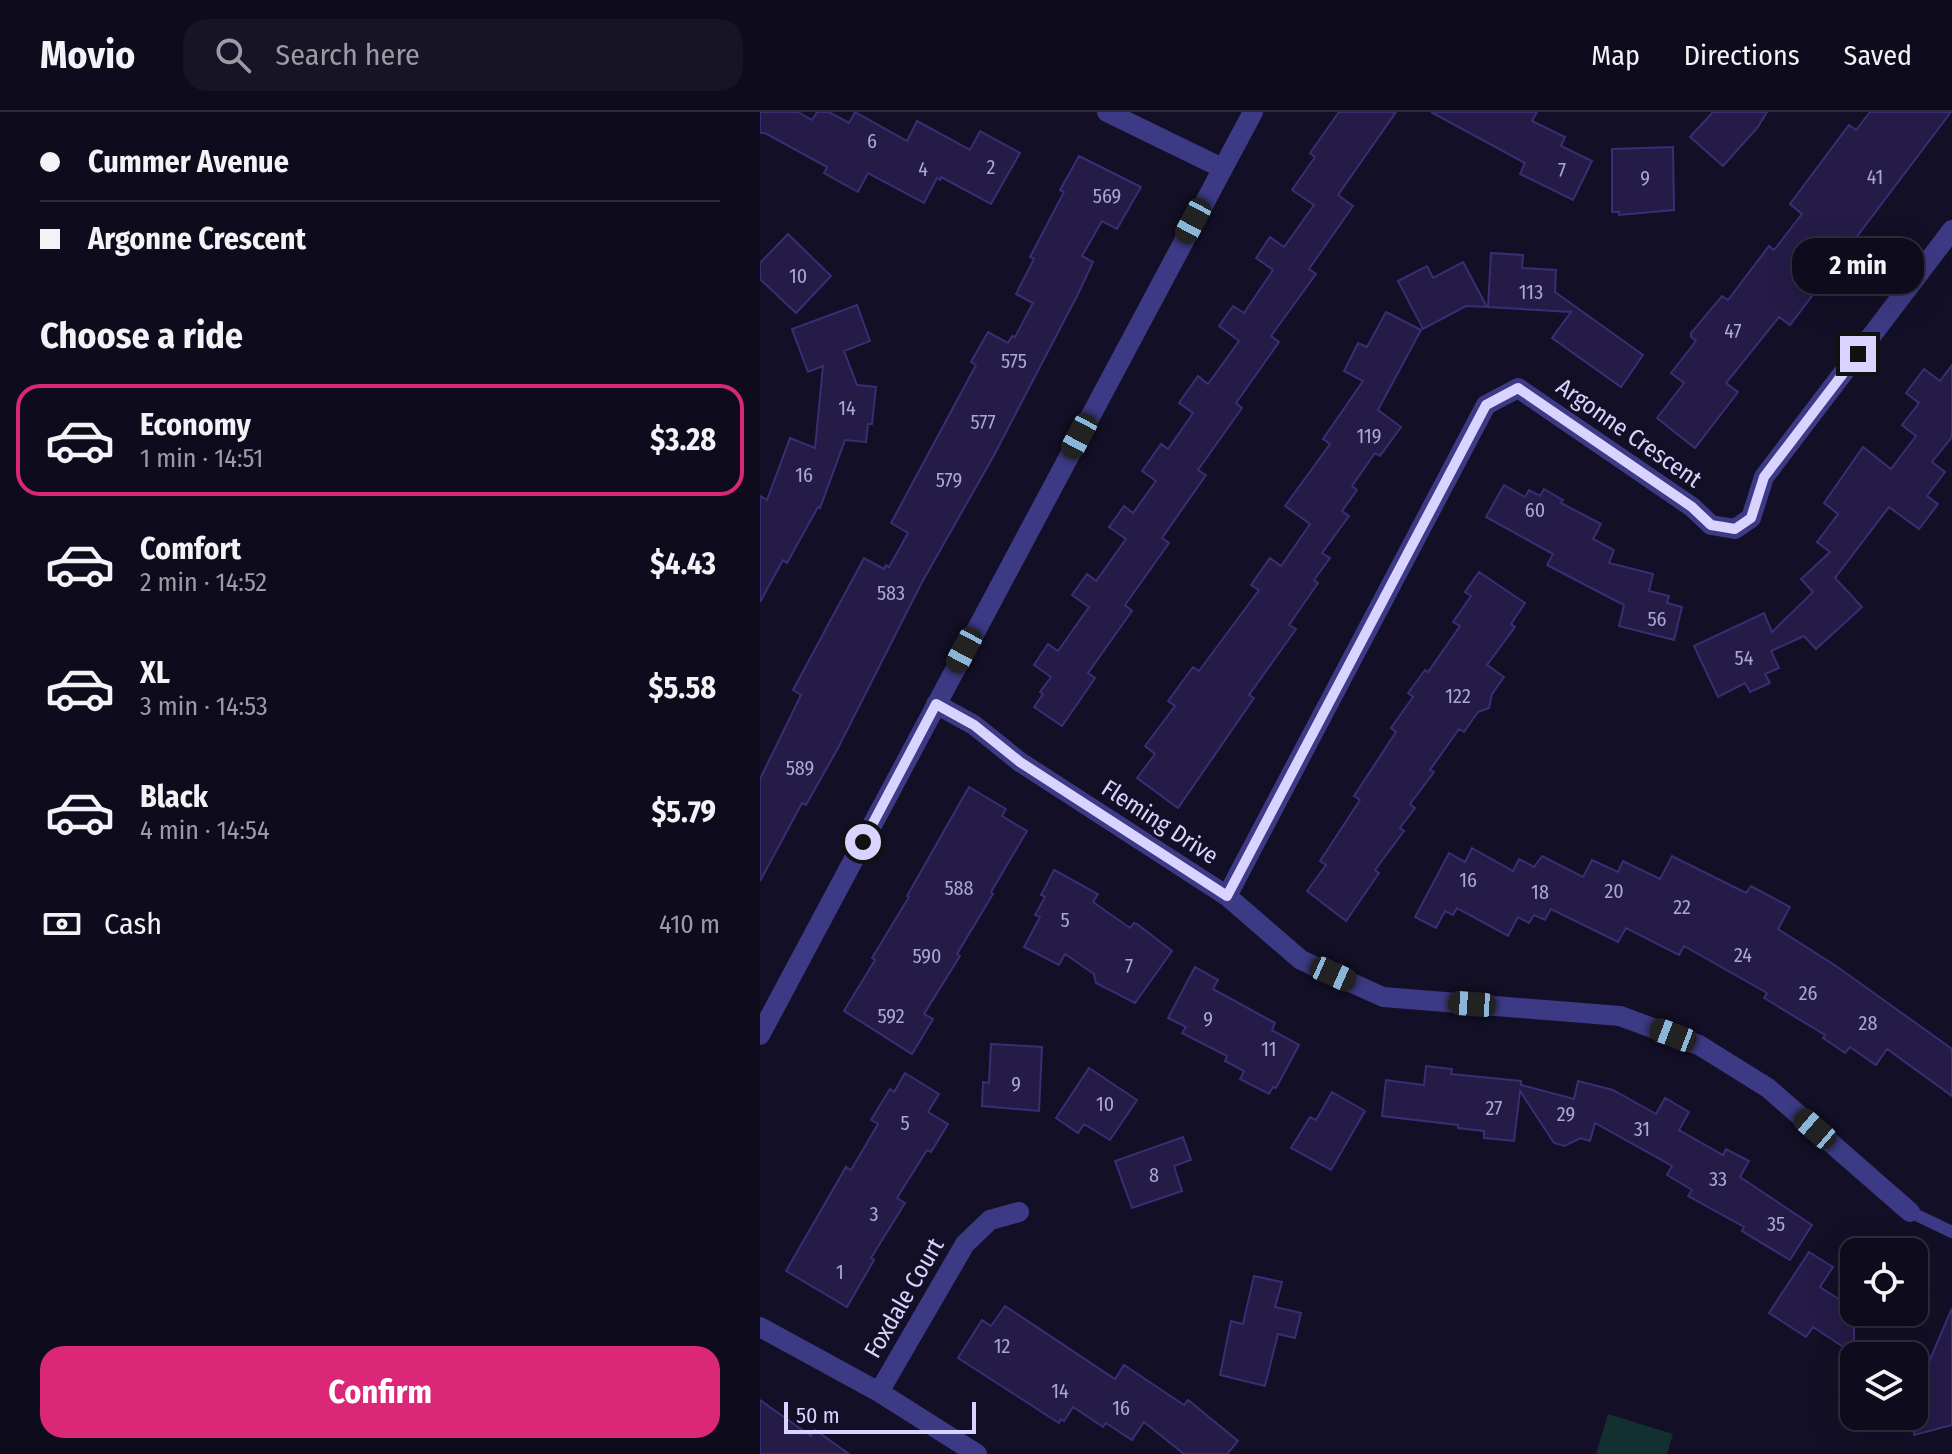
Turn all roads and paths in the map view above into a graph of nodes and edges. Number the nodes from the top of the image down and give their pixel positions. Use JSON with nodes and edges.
{"nodes":[{"id":1,"x":1107,"y":112,"type":"edge"},
{"id":2,"x":1253,"y":112,"type":"edge"},
{"id":3,"x":1222,"y":168,"type":"junction"},
{"id":4,"x":1952,"y":230,"type":"edge"},
{"id":5,"x":936,"y":704,"type":"junction"},
{"id":6,"x":1227,"y":896,"type":"junction"},
{"id":7,"x":760,"y":1035,"type":"edge"},
{"id":8,"x":1019,"y":1212,"type":"dead end"},
{"id":9,"x":1910,"y":1212,"type":"joint"},
{"id":10,"x":1952,"y":1232,"type":"edge"},
{"id":11,"x":760,"y":1327,"type":"edge"},
{"id":12,"x":879,"y":1392,"type":"junction"},
{"id":13,"x":977,"y":1454,"type":"edge"}],
"edges":[{"from":1,"to":3,"type":"street"},
{"from":2,"to":3,"type":"street"},
{"from":3,"to":5,"type":"street"},
{"from":4,"to":6,"type":"street","name":"Argonne Crescent"},
{"from":5,"to":6,"type":"street","name":"Fleming Drive"},
{"from":5,"to":7,"type":"street"},
{"from":6,"to":9,"type":"street","name":"Fleming Drive"},
{"from":8,"to":12,"type":"street","name":"Foxdale Court"},
{"from":9,"to":10,"type":"lane"},
{"from":11,"to":12,"type":"street"},
{"from":12,"to":13,"type":"street"}]}
